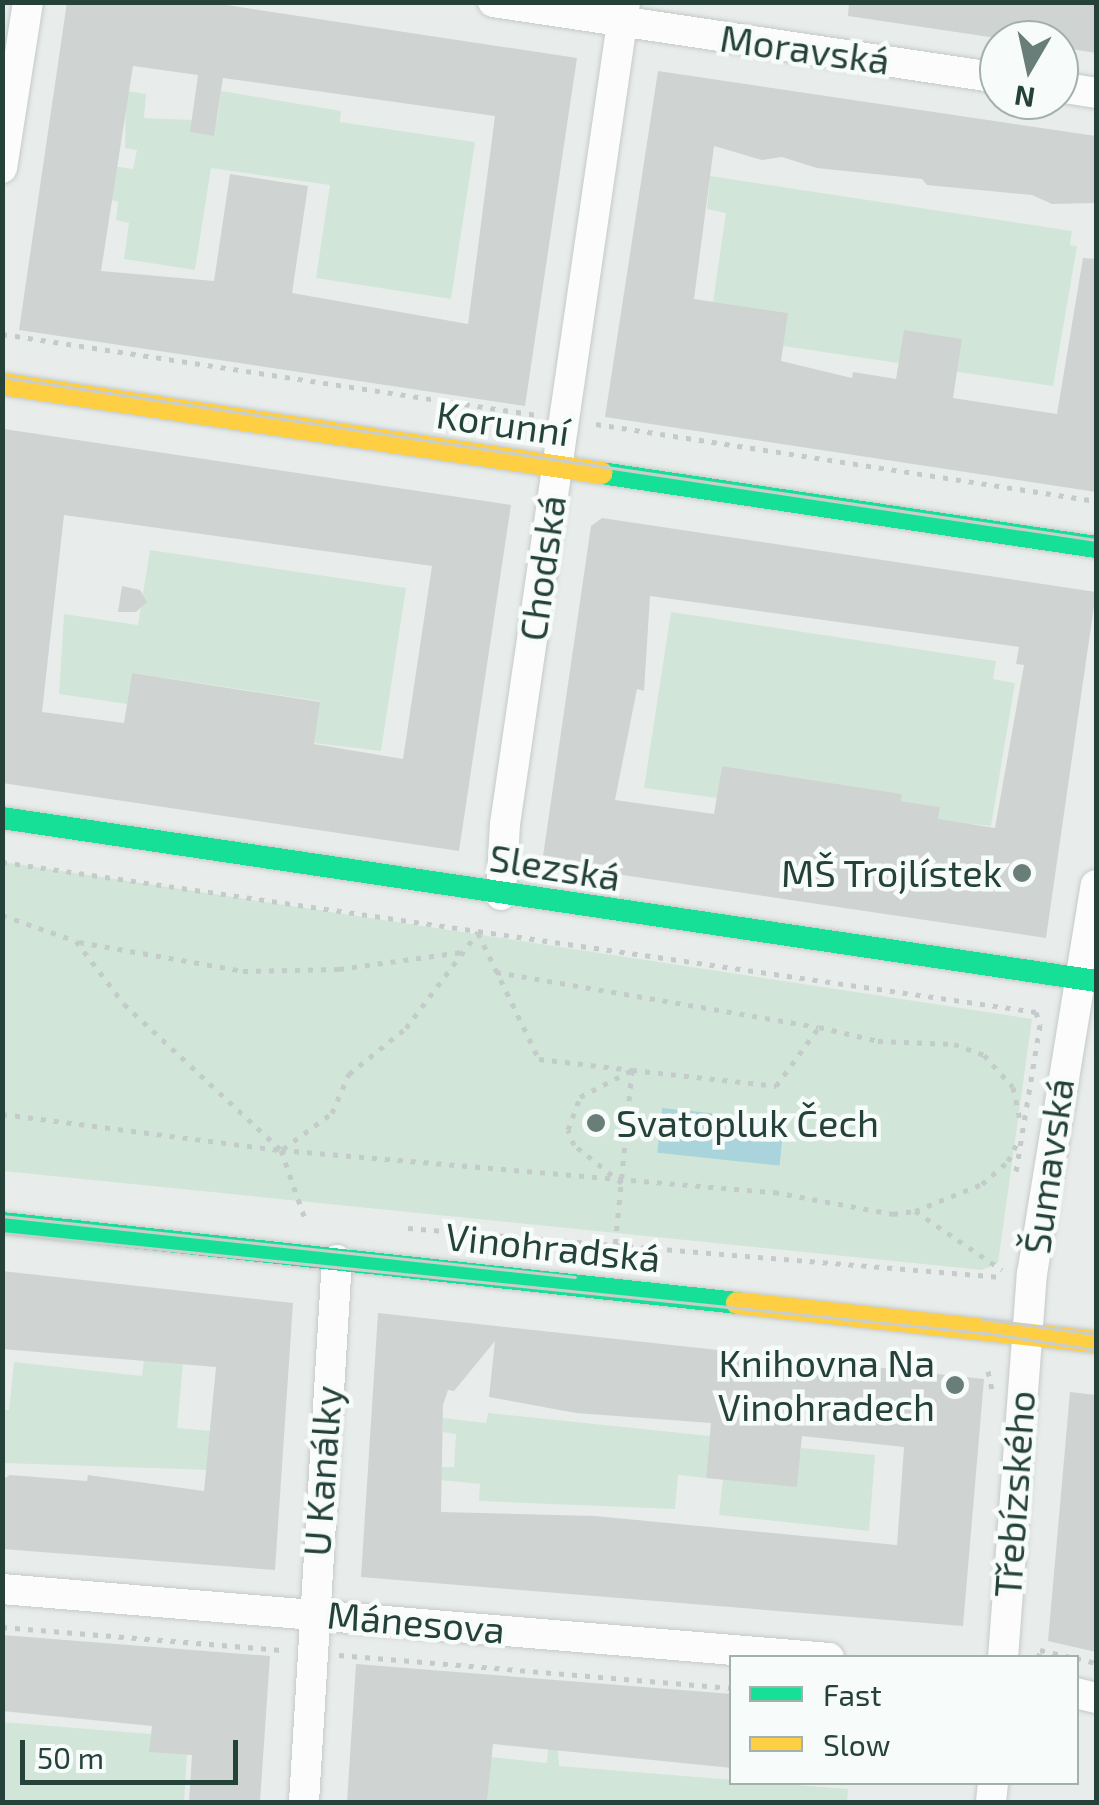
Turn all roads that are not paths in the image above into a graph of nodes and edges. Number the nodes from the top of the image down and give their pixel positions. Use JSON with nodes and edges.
{"nodes":[{"id":1,"x":28,"y":2,"type":"edge"},
{"id":2,"x":493,"y":2,"type":"edge"},
{"id":3,"x":623,"y":12,"type":"edge"},
{"id":4,"x":979,"y":74,"type":"edge"},
{"id":5,"x":2,"y":168,"type":"edge"},
{"id":6,"x":2,"y":384,"type":"edge"},
{"id":7,"x":557,"y":466,"type":"junction"},
{"id":8,"x":1071,"y":516,"type":"dead end"},
{"id":9,"x":994,"y":532,"type":"junction"},
{"id":10,"x":1096,"y":547,"type":"edge"},
{"id":11,"x":2,"y":818,"type":"edge"},
{"id":12,"x":1096,"y":884,"type":"edge"},
{"id":13,"x":501,"y":895,"type":"junction"},
{"id":14,"x":1086,"y":981,"type":"edge"},
{"id":15,"x":2,"y":1223,"type":"edge"},
{"id":16,"x":337,"y":1260,"type":"junction"},
{"id":17,"x":1026,"y":1330,"type":"junction"},
{"id":18,"x":1096,"y":1342,"type":"edge"},
{"id":19,"x":2,"y":1589,"type":"edge"},
{"id":20,"x":316,"y":1614,"type":"junction"},
{"id":21,"x":794,"y":1655,"type":"edge"},
{"id":22,"x":1003,"y":1655,"type":"edge"},
{"id":23,"x":304,"y":1802,"type":"edge"}],
"edges":[{"from":1,"to":5,"type":"street"},
{"from":2,"to":3,"type":"street","name":"Moravská"},
{"from":3,"to":4,"type":"street","name":"Moravská"},
{"from":3,"to":7,"type":"street","name":"Chodská"},
{"from":6,"to":7,"type":"street","name":"Korunní"},
{"from":7,"to":9,"type":"street","name":"Korunní"},
{"from":7,"to":13,"type":"street","name":"Chodská"},
{"from":8,"to":9,"type":"street","name":"Korunní"},
{"from":9,"to":10,"type":"street","name":"Korunní"},
{"from":11,"to":13,"type":"street","name":"Slezská"},
{"from":12,"to":14,"type":"street","name":"Šumavská"},
{"from":13,"to":14,"type":"street","name":"Slezská"},
{"from":14,"to":17,"type":"street","name":"Šumavská"},
{"from":15,"to":16,"type":"street","name":"Vinohradská"},
{"from":16,"to":17,"type":"street","name":"Vinohradská"},
{"from":16,"to":20,"type":"street","name":"U Kanálky"},
{"from":17,"to":18,"type":"street","name":"Vinohradská"},
{"from":17,"to":22,"type":"street","name":"Třebízského"},
{"from":19,"to":20,"type":"street","name":"Mánesova"},
{"from":20,"to":21,"type":"street","name":"Mánesova"},
{"from":20,"to":23,"type":"street","name":"U Kanálky"}]}
